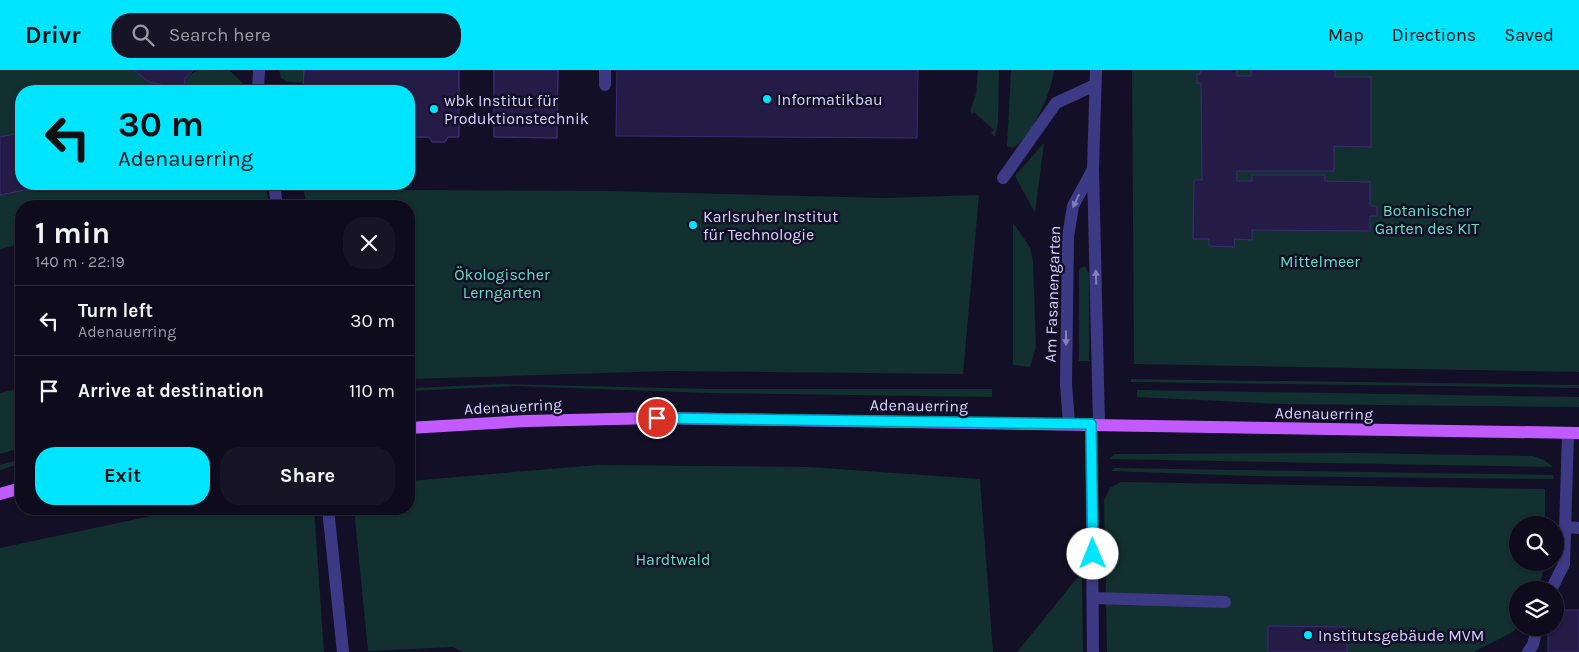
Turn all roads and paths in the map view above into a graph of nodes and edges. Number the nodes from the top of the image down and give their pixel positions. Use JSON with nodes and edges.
{"nodes":[{"id":1,"x":259,"y":70,"type":"edge"},
{"id":2,"x":605,"y":70,"type":"edge"},
{"id":3,"x":1096,"y":70,"type":"edge"},
{"id":4,"x":258,"y":85,"type":"edge"},
{"id":5,"x":605,"y":85,"type":"dead end"},
{"id":6,"x":1095,"y":85,"type":"junction"},
{"id":7,"x":1093,"y":169,"type":"junction"},
{"id":8,"x":1003,"y":178,"type":"dead end"},
{"id":9,"x":1069,"y":424,"type":"junction"},
{"id":10,"x":1095,"y":424,"type":"junction"},
{"id":11,"x":415,"y":428,"type":"edge"},
{"id":12,"x":1574,"y":433,"type":"edge"},
{"id":13,"x":15,"y":490,"type":"edge"},
{"id":14,"x":0,"y":494,"type":"edge"},
{"id":15,"x":329,"y":515,"type":"edge"},
{"id":16,"x":1565,"y":528,"type":"junction"},
{"id":17,"x":1579,"y":528,"type":"edge"},
{"id":18,"x":1556,"y":581,"type":"edge"},
{"id":19,"x":1093,"y":598,"type":"junction"},
{"id":20,"x":1225,"y":602,"type":"dead end"},
{"id":21,"x":1535,"y":636,"type":"edge"},
{"id":22,"x":343,"y":652,"type":"edge"},
{"id":23,"x":1093,"y":652,"type":"edge"},
{"id":24,"x":1528,"y":652,"type":"edge"}],
"edges":[{"from":1,"to":4,"type":"street"},
{"from":2,"to":5,"type":"street"},
{"from":3,"to":6,"type":"street","name":"Am Fasanengarten"},
{"from":6,"to":7,"type":"street","name":"Am Fasanengarten"},
{"from":6,"to":8,"type":"street"},
{"from":7,"to":9,"type":"street","name":"Am Fasanengarten","one_way":true},
{"from":10,"to":7,"type":"street","name":"Am Fasanengarten","one_way":true},
{"from":9,"to":10,"type":"main road","name":"Adenauerring"},
{"from":9,"to":11,"type":"main road","name":"Adenauerring"},
{"from":10,"to":12,"type":"main road","name":"Adenauerring"},
{"from":10,"to":19,"type":"street","name":"Am Fasanengarten"},
{"from":12,"to":16,"type":"street"},
{"from":13,"to":14,"type":"main road"},
{"from":15,"to":22,"type":"street"},
{"from":16,"to":17,"type":"street"},
{"from":16,"to":18,"type":"street"},
{"from":19,"to":20,"type":"street"},
{"from":19,"to":23,"type":"street","name":"Am Fasanengarten"},
{"from":21,"to":24,"type":"street"}]}
